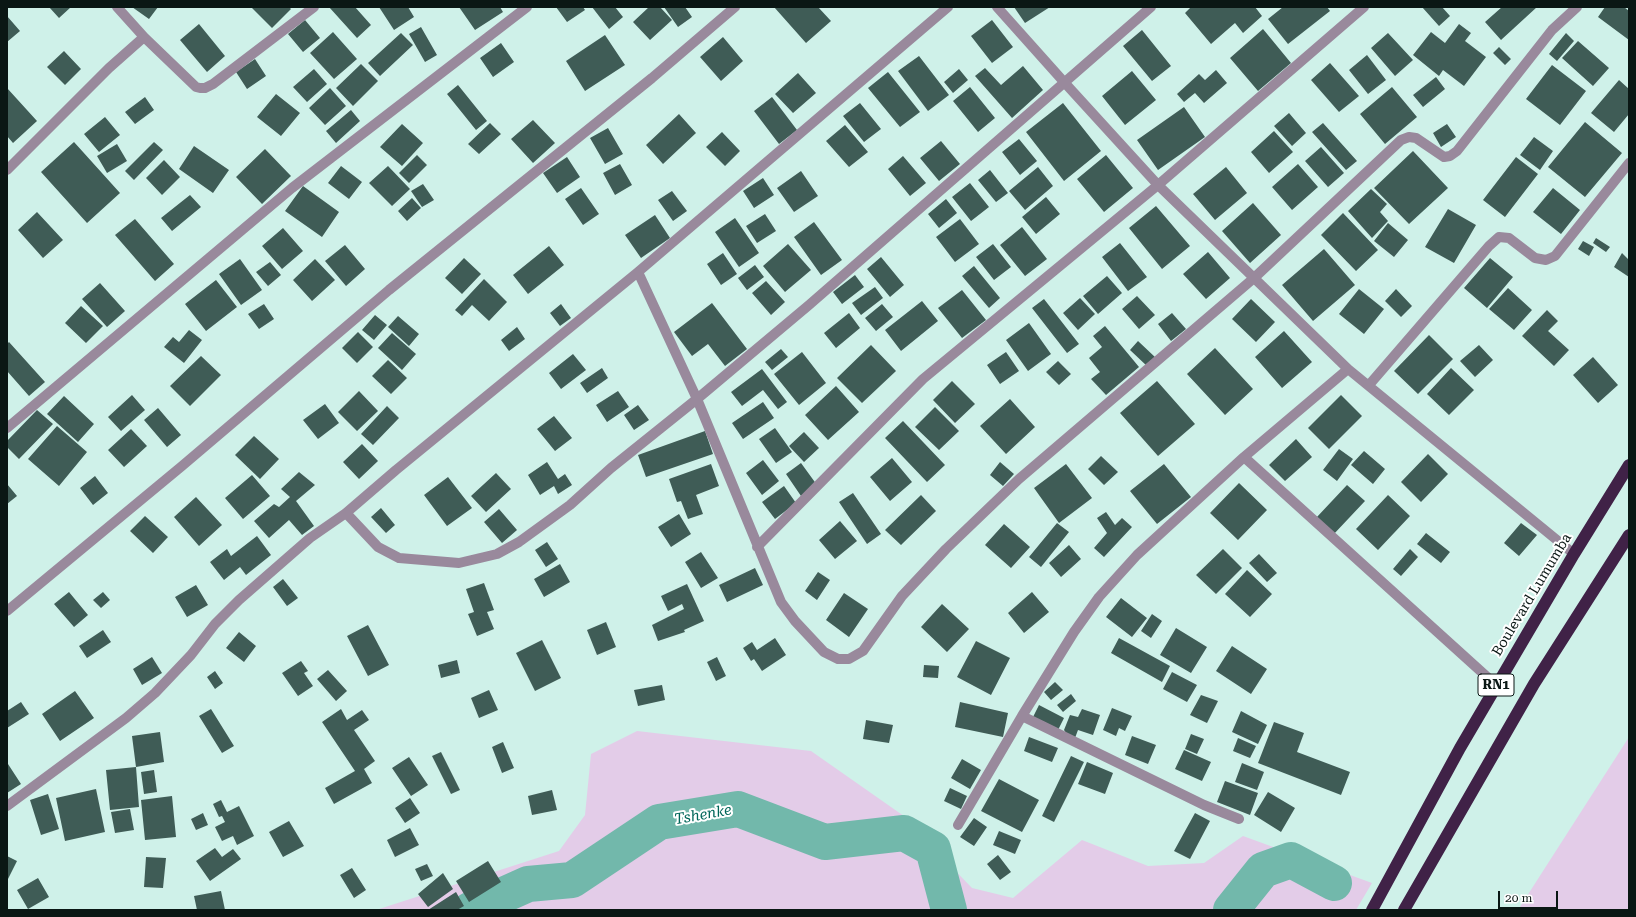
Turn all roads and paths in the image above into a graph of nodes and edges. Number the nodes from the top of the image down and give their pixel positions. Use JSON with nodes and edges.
{"nodes":[{"id":1,"x":117,"y":7,"type":"edge"},
{"id":2,"x":314,"y":7,"type":"edge"},
{"id":3,"x":735,"y":7,"type":"edge"},
{"id":4,"x":948,"y":7,"type":"edge"},
{"id":5,"x":997,"y":7,"type":"edge"},
{"id":6,"x":1151,"y":7,"type":"edge"},
{"id":7,"x":1364,"y":7,"type":"edge"},
{"id":8,"x":1577,"y":7,"type":"edge"},
{"id":9,"x":524,"y":8,"type":"edge"},
{"id":10,"x":144,"y":37,"type":"junction"},
{"id":11,"x":1064,"y":82,"type":"junction"},
{"id":12,"x":1629,"y":163,"type":"edge"},
{"id":13,"x":7,"y":170,"type":"edge"},
{"id":14,"x":1158,"y":185,"type":"junction"},
{"id":15,"x":638,"y":272,"type":"junction"},
{"id":16,"x":1254,"y":278,"type":"junction"},
{"id":17,"x":1348,"y":369,"type":"junction"},
{"id":18,"x":1369,"y":385,"type":"junction"},
{"id":19,"x":697,"y":399,"type":"junction"},
{"id":20,"x":7,"y":428,"type":"edge"},
{"id":21,"x":1244,"y":457,"type":"junction"},
{"id":22,"x":1629,"y":465,"type":"edge"},
{"id":23,"x":346,"y":513,"type":"junction"},
{"id":24,"x":1629,"y":535,"type":"edge"},
{"id":25,"x":757,"y":547,"type":"junction"},
{"id":26,"x":1574,"y":554,"type":"junction"},
{"id":27,"x":7,"y":611,"type":"edge"},
{"id":28,"x":1496,"y":685,"type":"junction"},
{"id":29,"x":1022,"y":716,"type":"junction"},
{"id":30,"x":7,"y":806,"type":"edge"},
{"id":31,"x":1239,"y":819,"type":"dead end"},
{"id":32,"x":958,"y":825,"type":"dead end"},
{"id":33,"x":1372,"y":910,"type":"edge"},
{"id":34,"x":1404,"y":910,"type":"edge"}],
"edges":[{"from":1,"to":10,"type":"street"},
{"from":2,"to":10,"type":"street"},
{"from":3,"to":27,"type":"street"},
{"from":4,"to":15,"type":"street"},
{"from":5,"to":11,"type":"street"},
{"from":6,"to":11,"type":"street"},
{"from":7,"to":14,"type":"street"},
{"from":8,"to":16,"type":"street"},
{"from":9,"to":20,"type":"street"},
{"from":10,"to":13,"type":"street"},
{"from":11,"to":14,"type":"street"},
{"from":11,"to":19,"type":"street"},
{"from":12,"to":18,"type":"street"},
{"from":14,"to":16,"type":"street"},
{"from":14,"to":25,"type":"street"},
{"from":15,"to":19,"type":"street"},
{"from":15,"to":23,"type":"street"},
{"from":16,"to":17,"type":"street"},
{"from":16,"to":25,"type":"street"},
{"from":17,"to":18,"type":"street"},
{"from":17,"to":21,"type":"street"},
{"from":18,"to":26,"type":"street"},
{"from":19,"to":23,"type":"street"},
{"from":19,"to":25,"type":"street"},
{"from":21,"to":28,"type":"street"},
{"from":21,"to":29,"type":"street"},
{"from":22,"to":26,"type":"highway","name":"Boulevard Lumumba","number":"RN1"},
{"from":23,"to":30,"type":"street"},
{"from":24,"to":34,"type":"highway","number":"RN1"},
{"from":26,"to":28,"type":"highway","name":"Boulevard Lumumba","number":"RN1"},
{"from":28,"to":33,"type":"highway","name":"Boulevard Lumumba","number":"RN1"},
{"from":29,"to":31,"type":"street"},
{"from":29,"to":32,"type":"street"}]}
